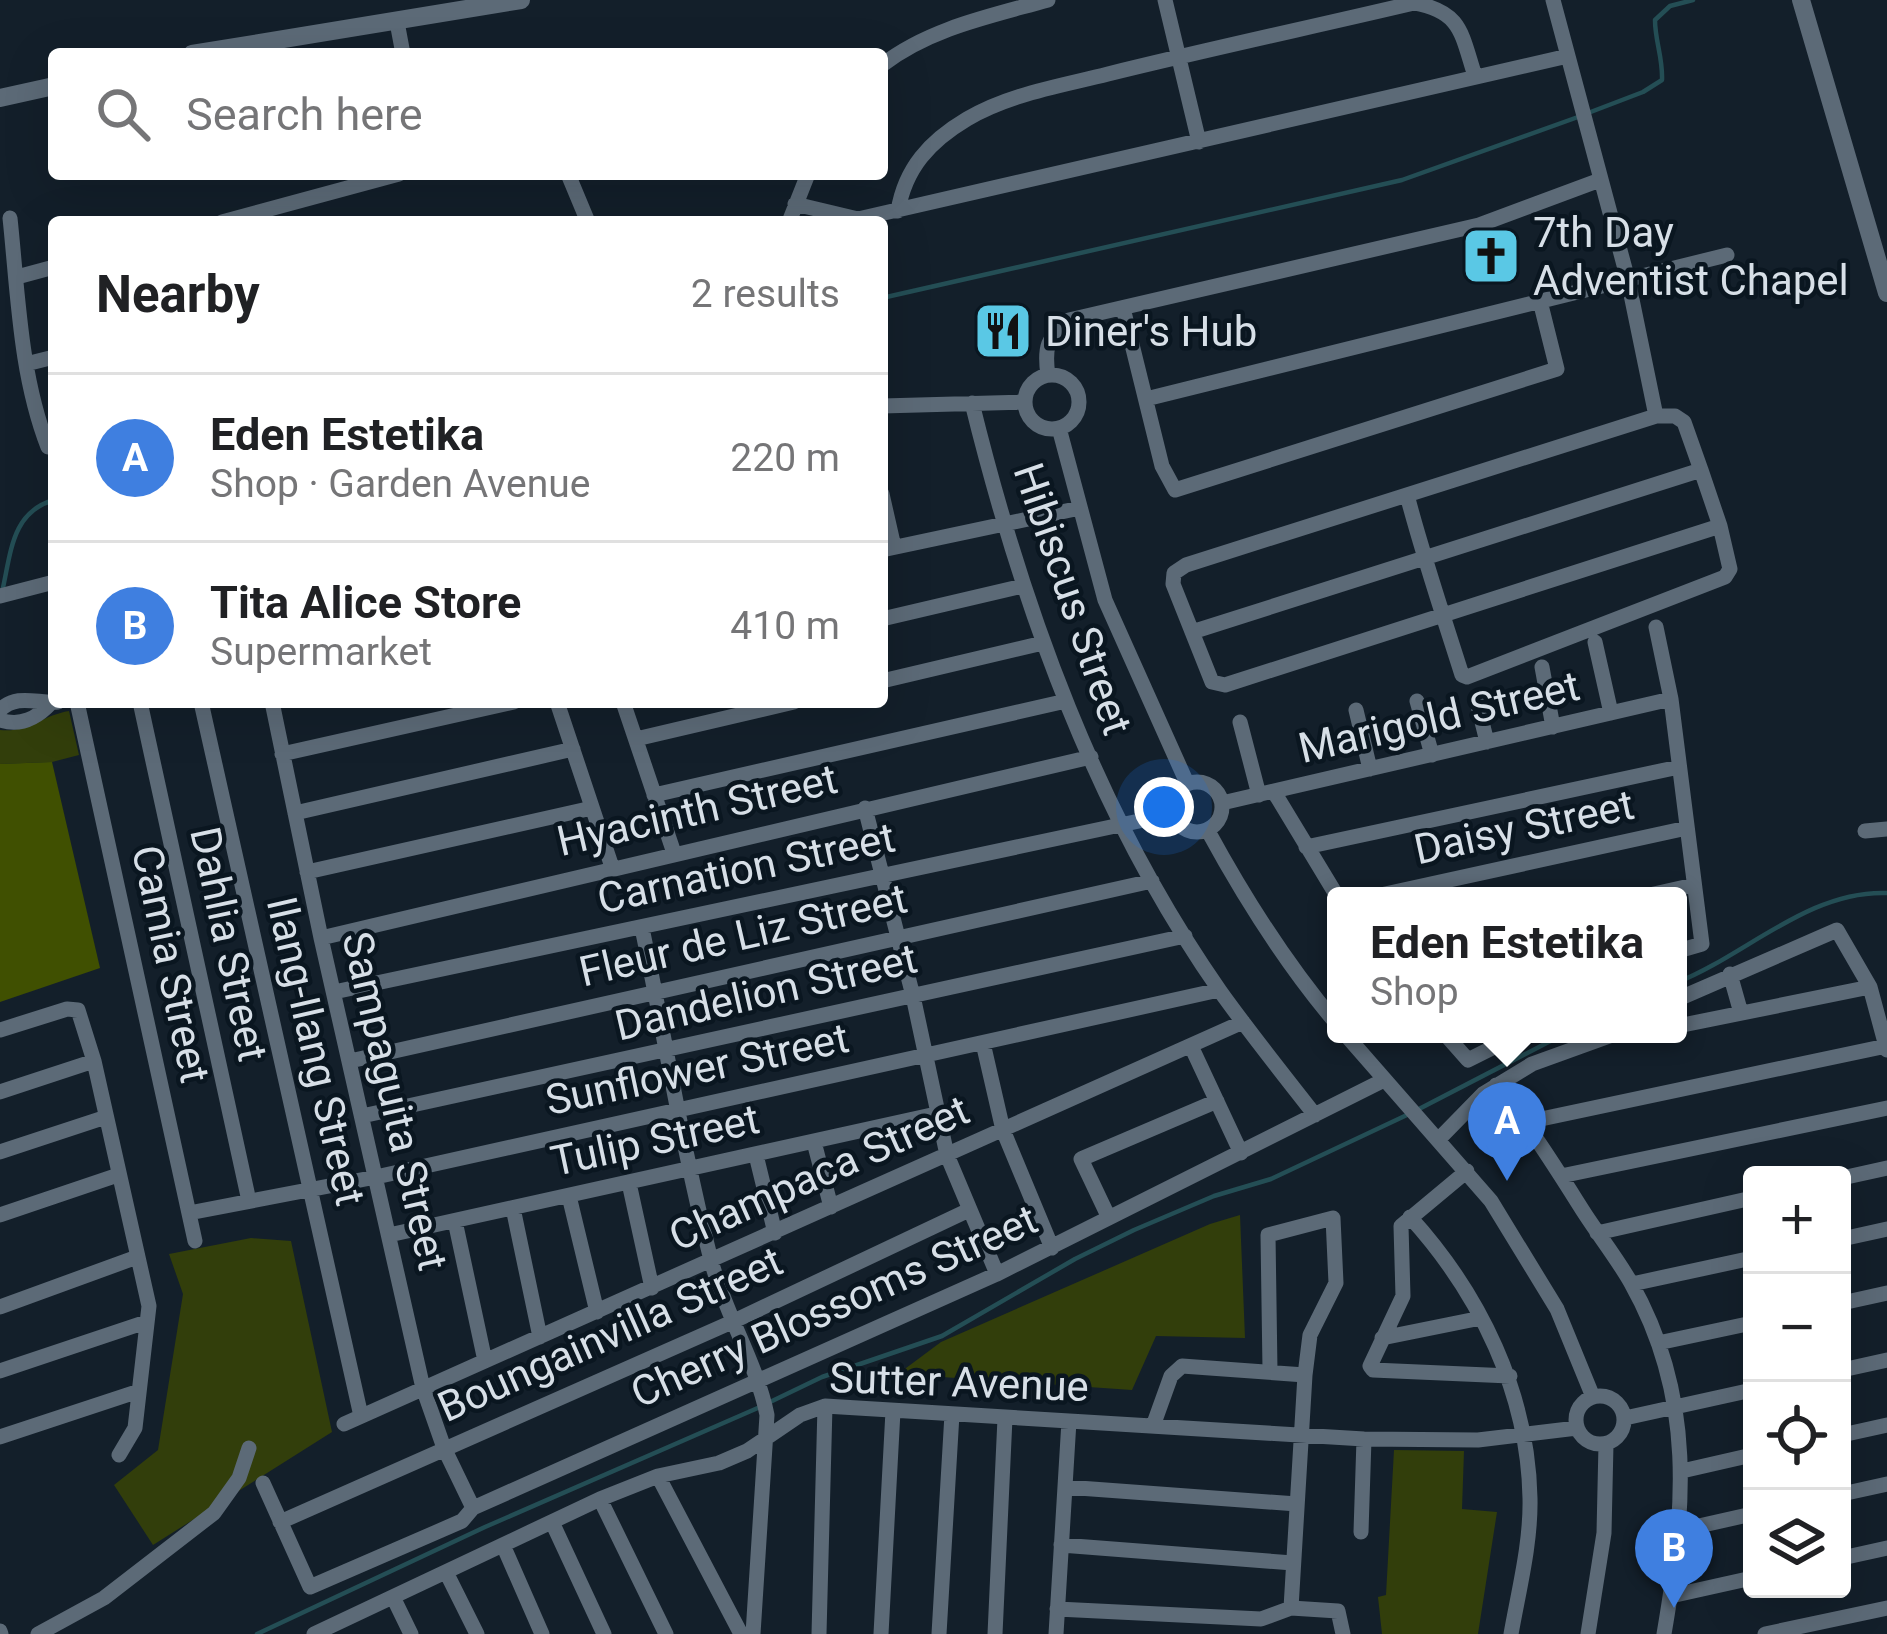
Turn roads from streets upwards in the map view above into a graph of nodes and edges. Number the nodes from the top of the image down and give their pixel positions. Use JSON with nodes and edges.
{"nodes":[{"id":1,"x":521,"y":0,"type":"edge"},
{"id":2,"x":1048,"y":0,"type":"edge"},
{"id":3,"x":1166,"y":0,"type":"edge"},
{"id":4,"x":1553,"y":0,"type":"edge"},
{"id":5,"x":1801,"y":0,"type":"edge"},
{"id":6,"x":397,"y":22,"type":"junction"},
{"id":7,"x":230,"y":48,"type":"edge"},
{"id":8,"x":402,"y":48,"type":"edge"},
{"id":9,"x":1179,"y":56,"type":"junction"},
{"id":10,"x":1568,"y":56,"type":"junction"},
{"id":11,"x":888,"y":62,"type":"edge"},
{"id":12,"x":1475,"y":76,"type":"junction"},
{"id":13,"x":48,"y":87,"type":"edge"},
{"id":14,"x":0,"y":98,"type":"edge"},
{"id":15,"x":1199,"y":142,"type":"junction"},
{"id":16,"x":377,"y":180,"type":"edge"},
{"id":17,"x":570,"y":180,"type":"edge"},
{"id":18,"x":805,"y":180,"type":"edge"},
{"id":19,"x":1600,"y":180,"type":"junction"},
{"id":20,"x":795,"y":204,"type":"junction"},
{"id":21,"x":898,"y":211,"type":"junction"},
{"id":22,"x":243,"y":216,"type":"edge"},
{"id":23,"x":586,"y":216,"type":"edge"},
{"id":24,"x":791,"y":216,"type":"edge"},
{"id":25,"x":845,"y":216,"type":"edge"},
{"id":26,"x":873,"y":216,"type":"edge"},
{"id":27,"x":10,"y":218,"type":"dead end"},
{"id":28,"x":1727,"y":255,"type":"dead end"},
{"id":29,"x":48,"y":269,"type":"edge"},
{"id":30,"x":16,"y":278,"type":"junction"},
{"id":31,"x":1628,"y":280,"type":"junction"},
{"id":32,"x":1887,"y":293,"type":"edge"},
{"id":33,"x":1540,"y":301,"type":"junction"},
{"id":34,"x":1123,"y":308,"type":"junction"},
{"id":35,"x":48,"y":358,"type":"edge"},
{"id":36,"x":26,"y":364,"type":"junction"},
{"id":37,"x":1048,"y":375,"type":"junction"},
{"id":38,"x":1146,"y":399,"type":"junction"},
{"id":39,"x":1024,"y":402,"type":"junction"},
{"id":40,"x":972,"y":403,"type":"junction"},
{"id":41,"x":888,"y":406,"type":"edge"},
{"id":42,"x":1656,"y":416,"type":"junction"},
{"id":43,"x":1059,"y":428,"type":"junction"},
{"id":44,"x":48,"y":436,"type":"edge"},
{"id":45,"x":1701,"y":470,"type":"junction"},
{"id":46,"x":1407,"y":495,"type":"junction"},
{"id":47,"x":1080,"y":508,"type":"junction"},
{"id":48,"x":1001,"y":522,"type":"junction"},
{"id":49,"x":1720,"y":526,"type":"junction"},
{"id":50,"x":888,"y":549,"type":"edge"},
{"id":51,"x":1423,"y":557,"type":"junction"},
{"id":52,"x":48,"y":584,"type":"edge"},
{"id":53,"x":1023,"y":586,"type":"junction"},
{"id":54,"x":0,"y":596,"type":"edge"},
{"id":55,"x":1442,"y":613,"type":"junction"},
{"id":56,"x":888,"y":618,"type":"edge"},
{"id":57,"x":1656,"y":628,"type":"dead end"},
{"id":58,"x":1192,"y":632,"type":"junction"},
{"id":59,"x":1595,"y":642,"type":"dead end"},
{"id":60,"x":1043,"y":643,"type":"junction"},
{"id":61,"x":1542,"y":667,"type":"dead end"},
{"id":62,"x":888,"y":680,"type":"edge"},
{"id":63,"x":1476,"y":698,"type":"dead end"},
{"id":64,"x":1671,"y":699,"type":"junction"},
{"id":65,"x":1066,"y":700,"type":"junction"},
{"id":66,"x":1417,"y":700,"type":"dead end"},
{"id":67,"x":48,"y":701,"type":"edge"},
{"id":68,"x":49,"y":708,"type":"edge"},
{"id":69,"x":78,"y":708,"type":"edge"},
{"id":70,"x":141,"y":708,"type":"edge"},
{"id":71,"x":202,"y":708,"type":"edge"},
{"id":72,"x":273,"y":708,"type":"edge"},
{"id":73,"x":487,"y":708,"type":"edge"},
{"id":74,"x":559,"y":708,"type":"edge"},
{"id":75,"x":625,"y":708,"type":"edge"},
{"id":76,"x":768,"y":708,"type":"edge"},
{"id":77,"x":0,"y":710,"type":"edge"},
{"id":78,"x":1356,"y":710,"type":"dead end"},
{"id":79,"x":1611,"y":713,"type":"junction"},
{"id":80,"x":0,"y":720,"type":"edge"},
{"id":81,"x":1240,"y":722,"type":"dead end"},
{"id":82,"x":1553,"y":727,"type":"junction"},
{"id":83,"x":636,"y":739,"type":"junction"},
{"id":84,"x":1487,"y":742,"type":"junction"},
{"id":85,"x":572,"y":749,"type":"junction"},
{"id":86,"x":282,"y":754,"type":"junction"},
{"id":87,"x":1432,"y":755,"type":"junction"},
{"id":88,"x":1090,"y":757,"type":"junction"},
{"id":89,"x":1679,"y":767,"type":"junction"},
{"id":90,"x":1370,"y":770,"type":"junction"},
{"id":91,"x":1186,"y":783,"type":"junction"},
{"id":92,"x":1267,"y":794,"type":"junction"},
{"id":93,"x":654,"y":795,"type":"junction"},
{"id":94,"x":1222,"y":803,"type":"junction"},
{"id":95,"x":592,"y":808,"type":"junction"},
{"id":96,"x":865,"y":808,"type":"junction"},
{"id":97,"x":295,"y":813,"type":"junction"},
{"id":98,"x":1172,"y":814,"type":"junction"},
{"id":99,"x":1120,"y":823,"type":"junction"},
{"id":100,"x":1687,"y":828,"type":"junction"},
{"id":101,"x":1887,"y":829,"type":"edge"},
{"id":102,"x":1208,"y":831,"type":"junction"},
{"id":103,"x":1865,"y":831,"type":"dead end"},
{"id":104,"x":1306,"y":847,"type":"junction"},
{"id":105,"x":674,"y":853,"type":"junction"},
{"id":106,"x":612,"y":867,"type":"junction"},
{"id":107,"x":307,"y":872,"type":"junction"},
{"id":108,"x":882,"y":875,"type":"junction"},
{"id":109,"x":1152,"y":881,"type":"junction"},
{"id":110,"x":1694,"y":885,"type":"junction"},
{"id":111,"x":1330,"y":887,"type":"edge"},
{"id":112,"x":1417,"y":887,"type":"edge"},
{"id":113,"x":1685,"y":887,"type":"edge"},
{"id":114,"x":642,"y":928,"type":"junction"},
{"id":115,"x":1185,"y":936,"type":"junction"},
{"id":116,"x":898,"y":937,"type":"junction"},
{"id":117,"x":321,"y":938,"type":"junction"},
{"id":118,"x":1687,"y":948,"type":"edge"},
{"id":119,"x":1730,"y":974,"type":"junction"},
{"id":120,"x":1870,"y":987,"type":"junction"},
{"id":121,"x":1219,"y":990,"type":"junction"},
{"id":122,"x":334,"y":992,"type":"junction"},
{"id":123,"x":656,"y":992,"type":"junction"},
{"id":124,"x":1687,"y":995,"type":"edge"},
{"id":125,"x":913,"y":996,"type":"junction"},
{"id":126,"x":1327,"y":1011,"type":"edge"},
{"id":127,"x":1741,"y":1013,"type":"junction"},
{"id":128,"x":1244,"y":1022,"type":"junction"},
{"id":129,"x":1687,"y":1024,"type":"edge"},
{"id":130,"x":0,"y":1030,"type":"edge"},
{"id":131,"x":983,"y":1043,"type":"junction"},
{"id":132,"x":1353,"y":1043,"type":"edge"},
{"id":133,"x":1453,"y":1043,"type":"edge"},
{"id":134,"x":1502,"y":1043,"type":"edge"},
{"id":135,"x":1590,"y":1043,"type":"edge"},
{"id":136,"x":1190,"y":1046,"type":"junction"},
{"id":137,"x":1886,"y":1048,"type":"edge"},
{"id":138,"x":668,"y":1051,"type":"junction"},
{"id":139,"x":925,"y":1056,"type":"junction"},
{"id":140,"x":350,"y":1060,"type":"junction"},
{"id":141,"x":94,"y":1061,"type":"junction"},
{"id":142,"x":1384,"y":1080,"type":"junction"},
{"id":143,"x":1496,"y":1085,"type":"junction"},
{"id":144,"x":0,"y":1092,"type":"edge"},
{"id":145,"x":1217,"y":1101,"type":"junction"},
{"id":146,"x":1887,"y":1108,"type":"edge"},
{"id":147,"x":680,"y":1110,"type":"junction"},
{"id":148,"x":936,"y":1114,"type":"junction"},
{"id":149,"x":1315,"y":1115,"type":"junction"},
{"id":150,"x":362,"y":1116,"type":"junction"},
{"id":151,"x":106,"y":1118,"type":"junction"},
{"id":152,"x":1527,"y":1121,"type":"junction"},
{"id":153,"x":1003,"y":1130,"type":"junction"},
{"id":154,"x":1438,"y":1139,"type":"junction"},
{"id":155,"x":814,"y":1142,"type":"junction"},
{"id":156,"x":0,"y":1152,"type":"edge"},
{"id":157,"x":1241,"y":1153,"type":"junction"},
{"id":158,"x":756,"y":1155,"type":"junction"},
{"id":159,"x":947,"y":1155,"type":"junction"},
{"id":160,"x":1887,"y":1168,"type":"edge"},
{"id":161,"x":693,"y":1169,"type":"junction"},
{"id":162,"x":1466,"y":1171,"type":"junction"},
{"id":163,"x":118,"y":1175,"type":"junction"},
{"id":164,"x":1561,"y":1176,"type":"junction"},
{"id":165,"x":1851,"y":1176,"type":"edge"},
{"id":166,"x":376,"y":1177,"type":"junction"},
{"id":167,"x":629,"y":1183,"type":"junction"},
{"id":168,"x":309,"y":1190,"type":"junction"},
{"id":169,"x":568,"y":1196,"type":"junction"},
{"id":170,"x":1743,"y":1200,"type":"edge"},
{"id":171,"x":249,"y":1202,"type":"junction"},
{"id":172,"x":513,"y":1208,"type":"junction"},
{"id":173,"x":831,"y":1208,"type":"junction"},
{"id":174,"x":969,"y":1210,"type":"junction"},
{"id":175,"x":190,"y":1213,"type":"junction"},
{"id":176,"x":0,"y":1215,"type":"edge"},
{"id":177,"x":1410,"y":1217,"type":"junction"},
{"id":178,"x":1109,"y":1218,"type":"junction"},
{"id":179,"x":455,"y":1221,"type":"junction"},
{"id":180,"x":1887,"y":1229,"type":"edge"},
{"id":181,"x":775,"y":1233,"type":"junction"},
{"id":182,"x":1597,"y":1233,"type":"junction"},
{"id":183,"x":388,"y":1235,"type":"junction"},
{"id":184,"x":1851,"y":1237,"type":"edge"},
{"id":185,"x":195,"y":1241,"type":"dead end"},
{"id":186,"x":1052,"y":1248,"type":"junction"},
{"id":187,"x":137,"y":1257,"type":"junction"},
{"id":188,"x":1743,"y":1260,"type":"edge"},
{"id":189,"x":712,"y":1262,"type":"junction"},
{"id":190,"x":997,"y":1274,"type":"junction"},
{"id":191,"x":1632,"y":1284,"type":"junction"},
{"id":192,"x":652,"y":1288,"type":"junction"},
{"id":193,"x":1887,"y":1293,"type":"edge"},
{"id":194,"x":1851,"y":1301,"type":"edge"},
{"id":195,"x":0,"y":1307,"type":"edge"},
{"id":196,"x":596,"y":1312,"type":"junction"},
{"id":197,"x":1480,"y":1318,"type":"junction"},
{"id":198,"x":146,"y":1322,"type":"junction"},
{"id":199,"x":731,"y":1322,"type":"junction"},
{"id":200,"x":1743,"y":1325,"type":"edge"},
{"id":201,"x":540,"y":1336,"type":"junction"},
{"id":202,"x":1382,"y":1338,"type":"junction"},
{"id":203,"x":1658,"y":1343,"type":"junction"},
{"id":204,"x":1887,"y":1360,"type":"edge"},
{"id":205,"x":485,"y":1361,"type":"junction"},
{"id":206,"x":1851,"y":1368,"type":"edge"},
{"id":207,"x":1270,"y":1370,"type":"junction"},
{"id":208,"x":0,"y":1371,"type":"edge"},
{"id":209,"x":1305,"y":1376,"type":"junction"},
{"id":210,"x":1510,"y":1376,"type":"junction"},
{"id":211,"x":760,"y":1384,"type":"junction"},
{"id":212,"x":423,"y":1388,"type":"junction"},
{"id":213,"x":139,"y":1391,"type":"junction"},
{"id":214,"x":1743,"y":1392,"type":"edge"},
{"id":215,"x":1593,"y":1397,"type":"junction"},
{"id":216,"x":825,"y":1406,"type":"junction"},
{"id":217,"x":1675,"y":1408,"type":"junction"},
{"id":218,"x":893,"y":1411,"type":"junction"},
{"id":219,"x":952,"y":1414,"type":"junction"},
{"id":220,"x":361,"y":1416,"type":"junction"},
{"id":221,"x":1005,"y":1418,"type":"junction"},
{"id":222,"x":1624,"y":1418,"type":"junction"},
{"id":223,"x":1069,"y":1421,"type":"junction"},
{"id":224,"x":344,"y":1424,"type":"dead end"},
{"id":225,"x":1887,"y":1425,"type":"edge"},
{"id":226,"x":1154,"y":1426,"type":"junction"},
{"id":227,"x":1577,"y":1428,"type":"junction"},
{"id":228,"x":1851,"y":1433,"type":"edge"},
{"id":229,"x":0,"y":1436,"type":"edge"},
{"id":230,"x":1300,"y":1436,"type":"junction"},
{"id":231,"x":1526,"y":1436,"type":"junction"},
{"id":232,"x":767,"y":1438,"type":"junction"},
{"id":233,"x":1364,"y":1439,"type":"junction"},
{"id":234,"x":1606,"y":1444,"type":"junction"},
{"id":235,"x":249,"y":1448,"type":"dead end"},
{"id":236,"x":444,"y":1448,"type":"junction"},
{"id":237,"x":119,"y":1455,"type":"dead end"},
{"id":238,"x":1743,"y":1457,"type":"edge"},
{"id":239,"x":1682,"y":1471,"type":"junction"},
{"id":240,"x":658,"y":1476,"type":"junction"},
{"id":241,"x":263,"y":1484,"type":"dead end"},
{"id":242,"x":1887,"y":1484,"type":"edge"},
{"id":243,"x":1065,"y":1487,"type":"junction"},
{"id":244,"x":1851,"y":1492,"type":"edge"},
{"id":245,"x":600,"y":1499,"type":"junction"},
{"id":246,"x":1297,"y":1504,"type":"junction"},
{"id":247,"x":473,"y":1508,"type":"junction"},
{"id":248,"x":1743,"y":1516,"type":"edge"},
{"id":249,"x":280,"y":1522,"type":"junction"},
{"id":250,"x":551,"y":1522,"type":"junction"},
{"id":251,"x":1681,"y":1530,"type":"junction"},
{"id":252,"x":1361,"y":1532,"type":"dead end"},
{"id":253,"x":503,"y":1545,"type":"junction"},
{"id":254,"x":1061,"y":1545,"type":"junction"},
{"id":255,"x":1887,"y":1548,"type":"edge"},
{"id":256,"x":1851,"y":1556,"type":"edge"},
{"id":257,"x":1293,"y":1563,"type":"junction"},
{"id":258,"x":446,"y":1572,"type":"junction"},
{"id":259,"x":1743,"y":1579,"type":"edge"},
{"id":260,"x":1671,"y":1595,"type":"junction"},
{"id":261,"x":393,"y":1597,"type":"junction"},
{"id":262,"x":1291,"y":1608,"type":"junction"},
{"id":263,"x":1887,"y":1608,"type":"edge"},
{"id":264,"x":1058,"y":1609,"type":"junction"},
{"id":265,"x":343,"y":1628,"type":"edge"},
{"id":266,"x":38,"y":1634,"type":"edge"},
{"id":267,"x":314,"y":1634,"type":"edge"},
{"id":268,"x":411,"y":1634,"type":"edge"},
{"id":269,"x":477,"y":1634,"type":"edge"},
{"id":270,"x":542,"y":1634,"type":"edge"},
{"id":271,"x":604,"y":1634,"type":"edge"},
{"id":272,"x":667,"y":1634,"type":"edge"},
{"id":273,"x":741,"y":1634,"type":"edge"},
{"id":274,"x":753,"y":1634,"type":"edge"},
{"id":275,"x":819,"y":1634,"type":"edge"},
{"id":276,"x":881,"y":1634,"type":"edge"},
{"id":277,"x":939,"y":1634,"type":"edge"},
{"id":278,"x":995,"y":1634,"type":"edge"},
{"id":279,"x":1056,"y":1634,"type":"edge"},
{"id":280,"x":1343,"y":1634,"type":"edge"},
{"id":281,"x":1511,"y":1634,"type":"edge"},
{"id":282,"x":1588,"y":1634,"type":"edge"},
{"id":283,"x":1664,"y":1634,"type":"edge"},
{"id":284,"x":1765,"y":1634,"type":"edge"}],
"edges":[{"from":1,"to":6,"type":"street"},
{"from":2,"to":11,"type":"street"},
{"from":3,"to":9,"type":"street"},
{"from":4,"to":10,"type":"street"},
{"from":5,"to":32,"type":"street"},
{"from":6,"to":7,"type":"street"},
{"from":6,"to":8,"type":"street"},
{"from":9,"to":12,"type":"street"},
{"from":9,"to":15,"type":"street"},
{"from":9,"to":21,"type":"street"},
{"from":10,"to":12,"type":"street"},
{"from":10,"to":19,"type":"street"},
{"from":12,"to":15,"type":"street"},
{"from":13,"to":14,"type":"street"},
{"from":15,"to":21,"type":"street"},
{"from":16,"to":22,"type":"street"},
{"from":17,"to":23,"type":"street"},
{"from":18,"to":20,"type":"street"},
{"from":19,"to":31,"type":"street"},
{"from":19,"to":34,"type":"street"},
{"from":20,"to":24,"type":"street"},
{"from":20,"to":25,"type":"street"},
{"from":21,"to":26,"type":"street"},
{"from":27,"to":30,"type":"street"},
{"from":28,"to":31,"type":"street"},
{"from":29,"to":30,"type":"street"},
{"from":30,"to":36,"type":"street"},
{"from":31,"to":33,"type":"street"},
{"from":31,"to":42,"type":"street"},
{"from":33,"to":38,"type":"street"},
{"from":33,"to":38,"type":"street"},
{"from":34,"to":37,"type":"street"},
{"from":34,"to":38,"type":"street"},
{"from":35,"to":36,"type":"street"},
{"from":36,"to":44,"type":"street"},
{"from":37,"to":39,"type":"street"},
{"from":37,"to":43,"type":"street"},
{"from":39,"to":40,"type":"street"},
{"from":39,"to":43,"type":"street"},
{"from":40,"to":41,"type":"street"},
{"from":40,"to":48,"type":"street","name":"Hibiscus Street"},
{"from":42,"to":45,"type":"street"},
{"from":42,"to":46,"type":"street"},
{"from":43,"to":47,"type":"street"},
{"from":45,"to":49,"type":"street"},
{"from":45,"to":51,"type":"street"},
{"from":46,"to":51,"type":"street"},
{"from":46,"to":58,"type":"street"},
{"from":47,"to":48,"type":"street"},
{"from":47,"to":91,"type":"street"},
{"from":48,"to":50,"type":"street"},
{"from":48,"to":53,"type":"street","name":"Hibiscus Street"},
{"from":49,"to":55,"type":"street"},
{"from":49,"to":55,"type":"street"},
{"from":51,"to":55,"type":"street"},
{"from":51,"to":58,"type":"street"},
{"from":52,"to":54,"type":"street"},
{"from":53,"to":56,"type":"street"},
{"from":53,"to":60,"type":"street","name":"Hibiscus Street"},
{"from":55,"to":58,"type":"street"},
{"from":57,"to":64,"type":"street"},
{"from":59,"to":79,"type":"street"},
{"from":60,"to":62,"type":"street"},
{"from":60,"to":65,"type":"street","name":"Hibiscus Street"},
{"from":61,"to":82,"type":"street"},
{"from":63,"to":84,"type":"street"},
{"from":64,"to":79,"type":"street","name":"Marigold Street"},
{"from":64,"to":89,"type":"street"},
{"from":65,"to":88,"type":"street","name":"Hibiscus Street"},
{"from":65,"to":93,"type":"street"},
{"from":66,"to":87,"type":"street"},
{"from":67,"to":77,"type":"street"},
{"from":68,"to":80,"type":"street"},
{"from":69,"to":175,"type":"street","name":"Camia Street"},
{"from":70,"to":171,"type":"street","name":"Dahlia Street"},
{"from":71,"to":168,"type":"street","name":"Ilang-Ilang Street"},
{"from":72,"to":86,"type":"street","name":"Sampaguita Street"},
{"from":73,"to":86,"type":"street"},
{"from":74,"to":85,"type":"street"},
{"from":75,"to":83,"type":"street"},
{"from":76,"to":83,"type":"street"},
{"from":78,"to":90,"type":"street"},
{"from":79,"to":82,"type":"street","name":"Marigold Street"},
{"from":81,"to":92,"type":"street"},
{"from":82,"to":84,"type":"street","name":"Marigold Street"},
{"from":83,"to":93,"type":"street"},
{"from":84,"to":87,"type":"street","name":"Marigold Street"},
{"from":85,"to":95,"type":"street"},
{"from":85,"to":97,"type":"street"},
{"from":86,"to":97,"type":"street","name":"Sampaguita Street"},
{"from":87,"to":90,"type":"street","name":"Marigold Street"},
{"from":88,"to":96,"type":"street","name":"Hyacinth Street"},
{"from":88,"to":99,"type":"street","name":"Hibiscus Street"},
{"from":89,"to":100,"type":"street"},
{"from":89,"to":104,"type":"street"},
{"from":90,"to":92,"type":"street","name":"Marigold Street"},
{"from":91,"to":94,"type":"street"},
{"from":91,"to":98,"type":"street"},
{"from":92,"to":94,"type":"street","name":"Marigold Street"},
{"from":92,"to":104,"type":"street"},
{"from":93,"to":105,"type":"street"},
{"from":94,"to":102,"type":"street"},
{"from":95,"to":106,"type":"street"},
{"from":95,"to":107,"type":"street"},
{"from":96,"to":105,"type":"street","name":"Hyacinth Street"},
{"from":96,"to":108,"type":"street"},
{"from":97,"to":107,"type":"street","name":"Sampaguita Street"},
{"from":98,"to":99,"type":"street","name":"Carnation Street"},
{"from":98,"to":102,"type":"street"},
{"from":99,"to":108,"type":"street","name":"Carnation Street"},
{"from":99,"to":109,"type":"street","name":"Hibiscus Street"},
{"from":100,"to":110,"type":"street"},
{"from":100,"to":112,"type":"street","name":"Daisy Street"},
{"from":101,"to":103,"type":"street"},
{"from":102,"to":126,"type":"street"},
{"from":104,"to":111,"type":"street"},
{"from":105,"to":106,"type":"street","name":"Hyacinth Street"},
{"from":106,"to":117,"type":"street","name":"Hyacinth Street"},
{"from":107,"to":117,"type":"street","name":"Sampaguita Street"},
{"from":108,"to":114,"type":"street","name":"Carnation Street"},
{"from":108,"to":116,"type":"street"},
{"from":109,"to":115,"type":"street","name":"Hibiscus Street"},
{"from":109,"to":116,"type":"street","name":"Fleur de Liz Street"},
{"from":110,"to":113,"type":"street"},
{"from":110,"to":118,"type":"street"},
{"from":114,"to":122,"type":"street","name":"Carnation Street"},
{"from":114,"to":123,"type":"street"},
{"from":115,"to":121,"type":"street","name":"Hibiscus Street"},
{"from":115,"to":125,"type":"street","name":"Dandelion Street"},
{"from":116,"to":123,"type":"street","name":"Fleur de Liz Street"},
{"from":116,"to":125,"type":"street"},
{"from":117,"to":122,"type":"street","name":"Sampaguita Street"},
{"from":119,"to":120,"type":"street"},
{"from":119,"to":124,"type":"street"},
{"from":119,"to":127,"type":"street"},
{"from":120,"to":127,"type":"street"},
{"from":120,"to":137,"type":"street"},
{"from":121,"to":128,"type":"street","name":"Hibiscus Street"},
{"from":121,"to":131,"type":"street","name":"Sunflower Street"},
{"from":122,"to":140,"type":"street","name":"Sampaguita Street"},
{"from":123,"to":138,"type":"street"},
{"from":123,"to":140,"type":"street","name":"Fleur de Liz Street"},
{"from":125,"to":138,"type":"street","name":"Dandelion Street"},
{"from":125,"to":139,"type":"street"},
{"from":127,"to":129,"type":"street"},
{"from":128,"to":136,"type":"street","name":"Champaca Street"},
{"from":128,"to":149,"type":"street","name":"Hibiscus Street"},
{"from":130,"to":141,"type":"street"},
{"from":131,"to":139,"type":"street","name":"Sunflower Street"},
{"from":131,"to":153,"type":"street"},
{"from":132,"to":142,"type":"street"},
{"from":133,"to":134,"type":"street"},
{"from":135,"to":143,"type":"street"},
{"from":136,"to":145,"type":"street"},
{"from":136,"to":153,"type":"street","name":"Champaca Street"},
{"from":137,"to":152,"type":"street"},
{"from":138,"to":147,"type":"street"},
{"from":138,"to":150,"type":"street","name":"Dandelion Street"},
{"from":139,"to":147,"type":"street","name":"Sunflower Street"},
{"from":139,"to":148,"type":"street"},
{"from":140,"to":150,"type":"street","name":"Sampaguita Street"},
{"from":141,"to":144,"type":"street"},
{"from":141,"to":151,"type":"street"},
{"from":142,"to":149,"type":"street","name":"Cherry Blossoms Street"},
{"from":142,"to":154,"type":"street"},
{"from":143,"to":152,"type":"street"},
{"from":143,"to":154,"type":"street"},
{"from":145,"to":157,"type":"street"},
{"from":145,"to":178,"type":"street"},
{"from":146,"to":164,"type":"street"},
{"from":147,"to":161,"type":"street"},
{"from":147,"to":166,"type":"street","name":"Sunflower Street"},
{"from":148,"to":155,"type":"street","name":"Tulip Street"},
{"from":148,"to":159,"type":"street"},
{"from":149,"to":157,"type":"street","name":"Cherry Blossoms Street"},
{"from":150,"to":166,"type":"street","name":"Sampaguita Street"},
{"from":151,"to":156,"type":"street"},
{"from":151,"to":163,"type":"street"},
{"from":152,"to":164,"type":"street"},
{"from":153,"to":159,"type":"street","name":"Champaca Street"},
{"from":153,"to":186,"type":"street"},
{"from":154,"to":162,"type":"street"},
{"from":155,"to":158,"type":"street","name":"Tulip Street"},
{"from":155,"to":173,"type":"street"},
{"from":157,"to":178,"type":"street","name":"Cherry Blossoms Street"},
{"from":158,"to":161,"type":"street","name":"Tulip Street"},
{"from":158,"to":181,"type":"street"},
{"from":159,"to":173,"type":"street","name":"Champaca Street"},
{"from":159,"to":174,"type":"street"},
{"from":160,"to":165,"type":"street"},
{"from":161,"to":167,"type":"street","name":"Tulip Street"},
{"from":161,"to":189,"type":"street"},
{"from":162,"to":177,"type":"street"},
{"from":162,"to":215,"type":"street"},
{"from":163,"to":176,"type":"street"},
{"from":163,"to":187,"type":"street"},
{"from":164,"to":182,"type":"street"},
{"from":166,"to":168,"type":"street","name":"Sunflower Street"},
{"from":166,"to":183,"type":"street","name":"Sampaguita Street"},
{"from":167,"to":169,"type":"street","name":"Tulip Street"},
{"from":167,"to":192,"type":"street"},
{"from":168,"to":171,"type":"street","name":"Sunflower Street"},
{"from":168,"to":220,"type":"street","name":"Ilang-Ilang Street"},
{"from":169,"to":172,"type":"street","name":"Tulip Street"},
{"from":169,"to":196,"type":"street"},
{"from":170,"to":182,"type":"street"},
{"from":171,"to":175,"type":"street","name":"Sunflower Street"},
{"from":172,"to":179,"type":"street","name":"Tulip Street"},
{"from":172,"to":201,"type":"street"},
{"from":173,"to":181,"type":"street","name":"Champaca Street"},
{"from":174,"to":190,"type":"street"},
{"from":174,"to":199,"type":"street","name":"Boungainvilla Street"},
{"from":175,"to":185,"type":"street","name":"Camia Street"},
{"from":177,"to":197,"type":"street"},
{"from":177,"to":202,"type":"street"},
{"from":178,"to":186,"type":"street","name":"Cherry Blossoms Street"},
{"from":179,"to":183,"type":"street","name":"Tulip Street"},
{"from":179,"to":205,"type":"street"},
{"from":180,"to":184,"type":"street"},
{"from":181,"to":189,"type":"street","name":"Champaca Street"},
{"from":182,"to":191,"type":"street"},
{"from":183,"to":212,"type":"street","name":"Sampaguita Street"},
{"from":186,"to":190,"type":"street","name":"Cherry Blossoms Street"},
{"from":187,"to":195,"type":"street"},
{"from":187,"to":198,"type":"street"},
{"from":188,"to":191,"type":"street"},
{"from":189,"to":192,"type":"street","name":"Champaca Street"},
{"from":189,"to":199,"type":"street"},
{"from":190,"to":211,"type":"street","name":"Cherry Blossoms Street"},
{"from":191,"to":203,"type":"street"},
{"from":192,"to":196,"type":"street","name":"Champaca Street"},
{"from":193,"to":194,"type":"street"},
{"from":196,"to":201,"type":"street","name":"Champaca Street"},
{"from":197,"to":202,"type":"street"},
{"from":197,"to":210,"type":"street"},
{"from":198,"to":208,"type":"street"},
{"from":198,"to":213,"type":"street"},
{"from":199,"to":211,"type":"street"},
{"from":199,"to":236,"type":"street","name":"Boungainvilla Street"},
{"from":200,"to":203,"type":"street"},
{"from":201,"to":205,"type":"street","name":"Champaca Street"},
{"from":202,"to":210,"type":"street"},
{"from":203,"to":217,"type":"street"},
{"from":204,"to":206,"type":"street"},
{"from":205,"to":212,"type":"street","name":"Champaca Street"},
{"from":207,"to":209,"type":"street"},
{"from":207,"to":209,"type":"street"},
{"from":207,"to":226,"type":"street"},
{"from":209,"to":230,"type":"street"},
{"from":210,"to":231,"type":"street"},
{"from":211,"to":232,"type":"street"},
{"from":211,"to":247,"type":"street","name":"Cherry Blossoms Street"},
{"from":212,"to":220,"type":"street"},
{"from":212,"to":236,"type":"street","name":"Sampaguita Street"},
{"from":213,"to":229,"type":"street"},
{"from":213,"to":237,"type":"street"},
{"from":214,"to":217,"type":"street"},
{"from":215,"to":222,"type":"street"},
{"from":215,"to":227,"type":"street"},
{"from":216,"to":218,"type":"street","name":"Sutter Avenue"},
{"from":216,"to":232,"type":"street","name":"Sutter Avenue"},
{"from":216,"to":275,"type":"street"},
{"from":217,"to":222,"type":"street"},
{"from":217,"to":239,"type":"street"},
{"from":218,"to":219,"type":"street","name":"Sutter Avenue"},
{"from":218,"to":276,"type":"street"},
{"from":219,"to":221,"type":"street","name":"Sutter Avenue"},
{"from":219,"to":277,"type":"street"},
{"from":220,"to":224,"type":"street"},
{"from":221,"to":223,"type":"street","name":"Sutter Avenue"},
{"from":221,"to":278,"type":"street"},
{"from":222,"to":234,"type":"street"},
{"from":223,"to":226,"type":"street","name":"Sutter Avenue"},
{"from":223,"to":243,"type":"street"},
{"from":225,"to":228,"type":"street"},
{"from":226,"to":230,"type":"street","name":"Sutter Avenue"},
{"from":227,"to":231,"type":"street","name":"Sutter Avenue"},
{"from":227,"to":234,"type":"street"},
{"from":230,"to":233,"type":"street","name":"Sutter Avenue"},
{"from":230,"to":246,"type":"street"},
{"from":231,"to":233,"type":"street","name":"Sutter Avenue"},
{"from":231,"to":281,"type":"street"},
{"from":232,"to":240,"type":"street","name":"Sutter Avenue"},
{"from":232,"to":274,"type":"street"},
{"from":233,"to":252,"type":"street"},
{"from":234,"to":282,"type":"street"},
{"from":235,"to":266,"type":"street"},
{"from":236,"to":247,"type":"street","name":"Sampaguita Street"},
{"from":236,"to":249,"type":"street","name":"Boungainvilla Street"},
{"from":238,"to":239,"type":"street"},
{"from":239,"to":251,"type":"street"},
{"from":240,"to":245,"type":"street","name":"Sutter Avenue"},
{"from":240,"to":273,"type":"street"},
{"from":241,"to":249,"type":"street"},
{"from":242,"to":244,"type":"street"},
{"from":243,"to":246,"type":"street"},
{"from":243,"to":254,"type":"street"},
{"from":245,"to":250,"type":"street","name":"Sutter Avenue"},
{"from":245,"to":272,"type":"street"},
{"from":246,"to":257,"type":"street"},
{"from":247,"to":249,"type":"street","name":"Cherry Blossoms Street"},
{"from":248,"to":251,"type":"street"},
{"from":250,"to":253,"type":"street","name":"Sutter Avenue"},
{"from":250,"to":271,"type":"street"},
{"from":251,"to":260,"type":"street"},
{"from":253,"to":258,"type":"street","name":"Sutter Avenue"},
{"from":253,"to":270,"type":"street"},
{"from":254,"to":257,"type":"street"},
{"from":254,"to":264,"type":"street"},
{"from":255,"to":256,"type":"street"},
{"from":257,"to":262,"type":"street"},
{"from":258,"to":261,"type":"street","name":"Sutter Avenue"},
{"from":258,"to":269,"type":"street"},
{"from":259,"to":260,"type":"street"},
{"from":260,"to":283,"type":"street"},
{"from":261,"to":265,"type":"street","name":"Sutter Avenue"},
{"from":261,"to":268,"type":"street"},
{"from":262,"to":264,"type":"street"},
{"from":262,"to":280,"type":"street"},
{"from":263,"to":284,"type":"street"},
{"from":264,"to":279,"type":"street"},
{"from":265,"to":267,"type":"street","name":"Sutter Avenue"}]}
